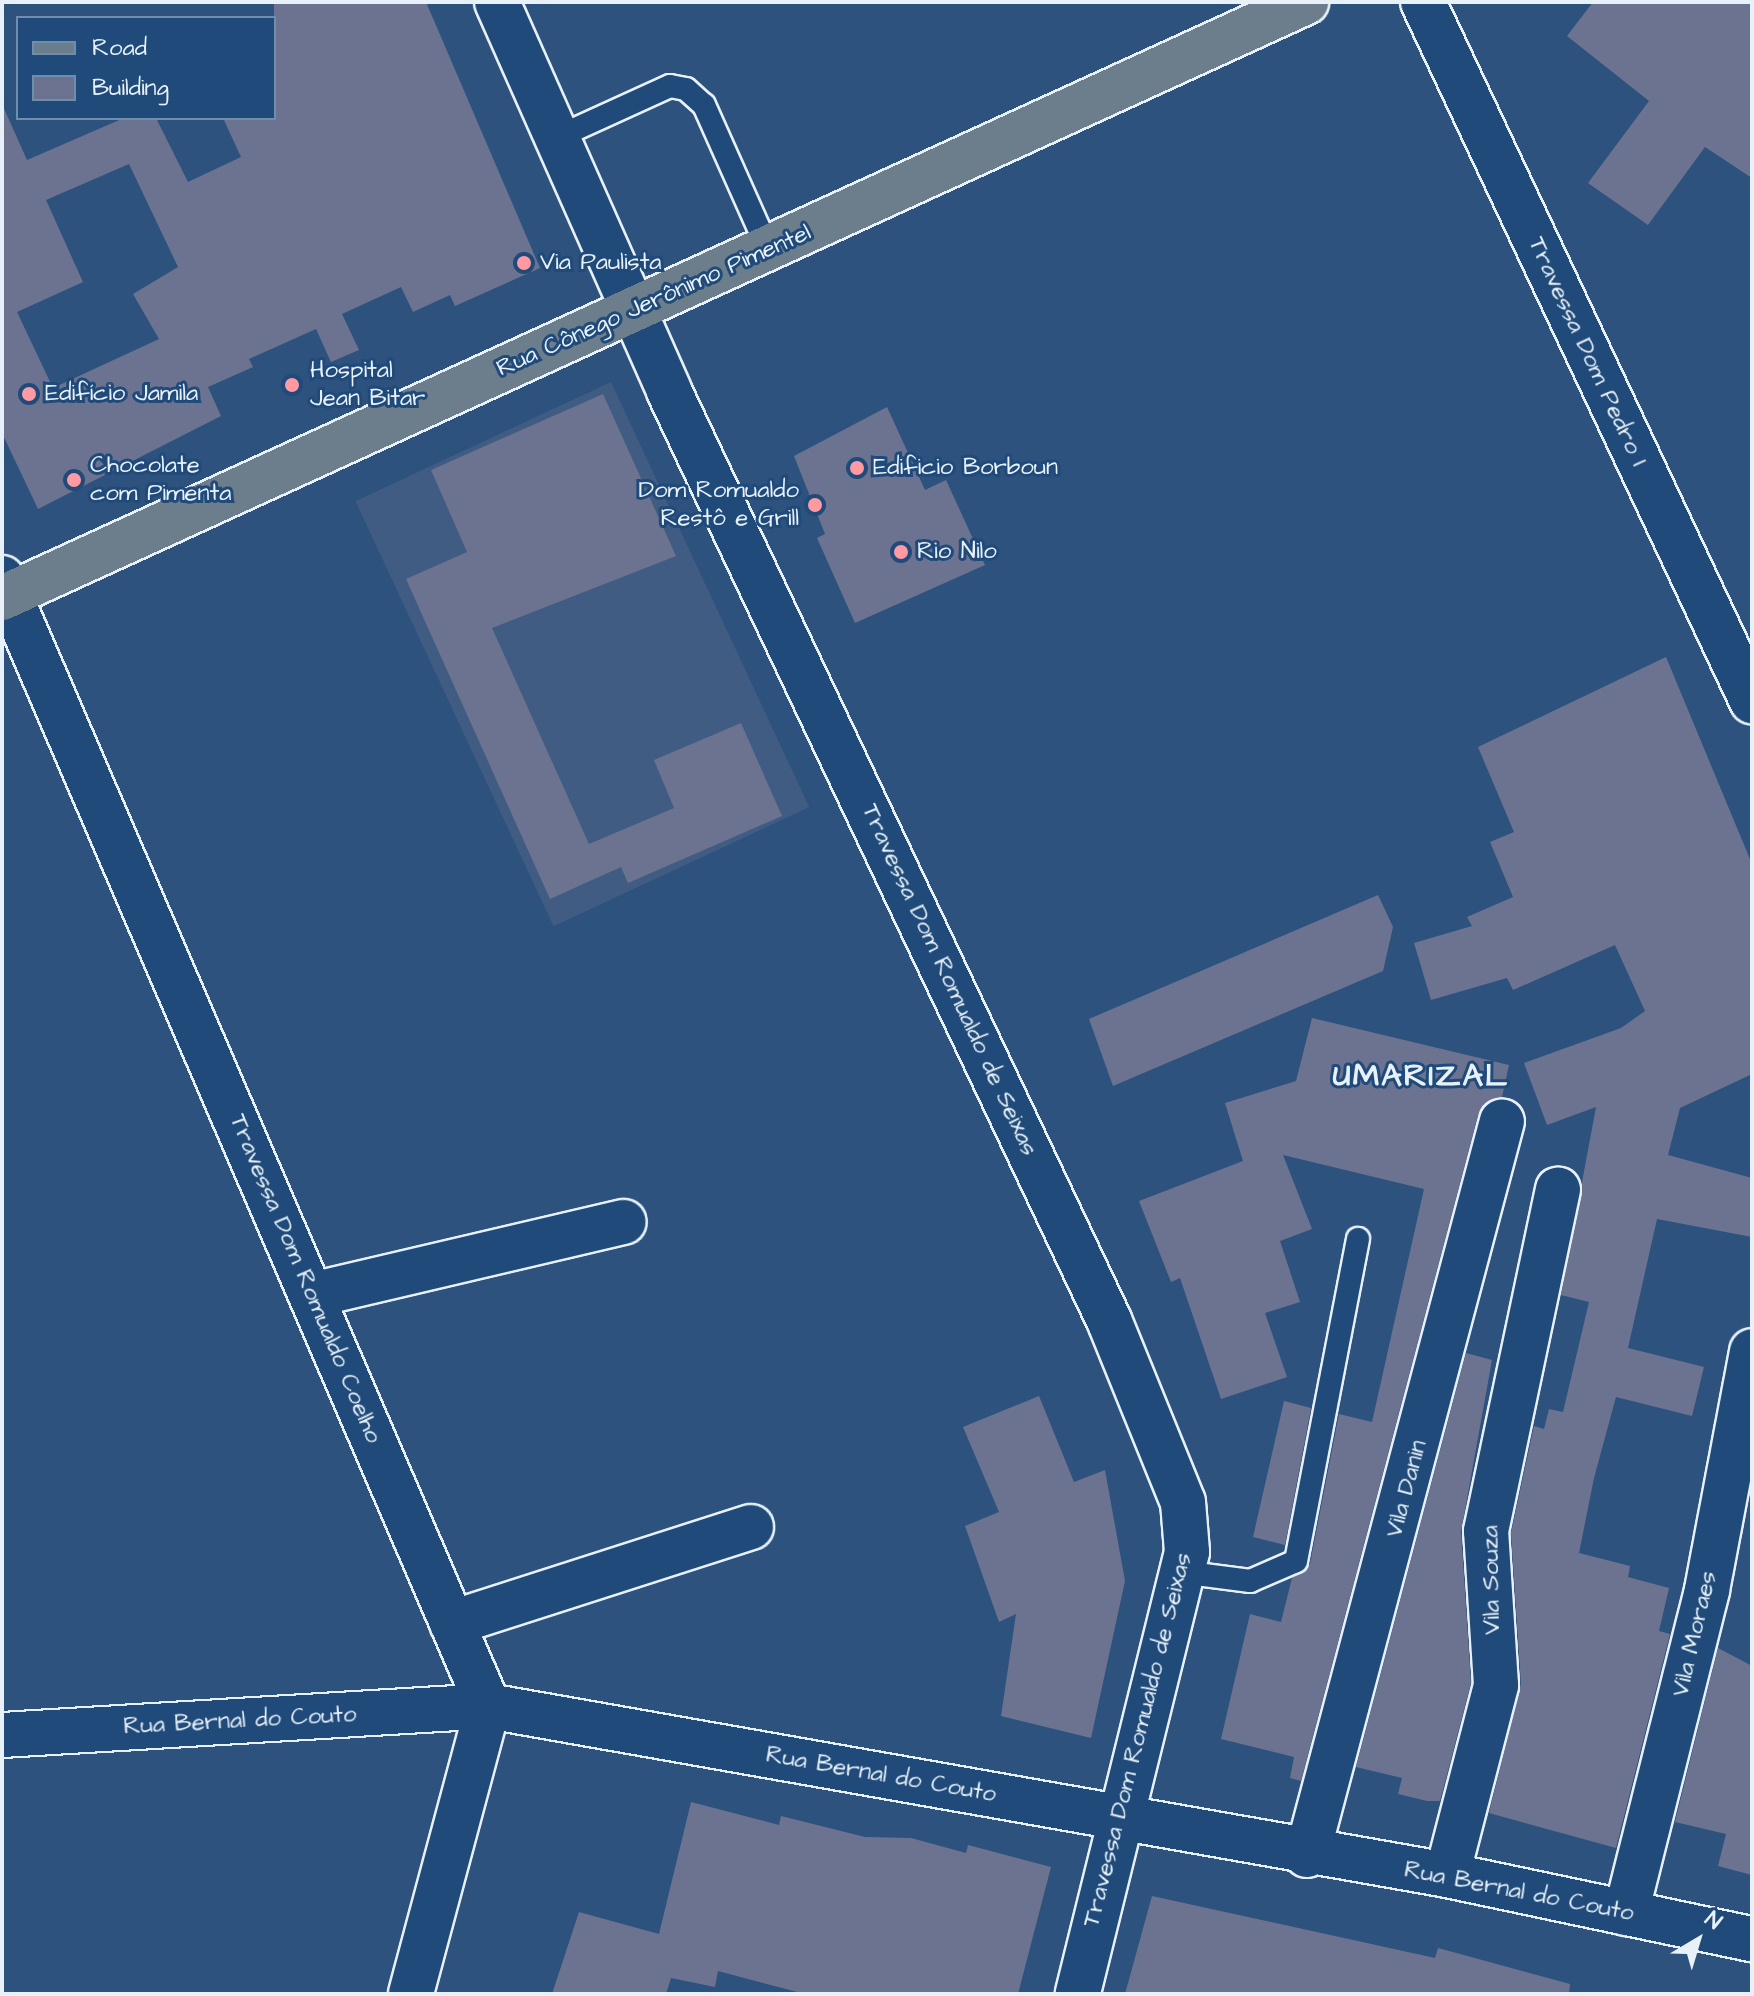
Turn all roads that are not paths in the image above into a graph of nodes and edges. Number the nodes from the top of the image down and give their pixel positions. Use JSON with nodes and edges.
{"nodes":[{"id":1,"x":497,"y":2,"type":"edge"},
{"id":2,"x":1306,"y":2,"type":"edge"},
{"id":3,"x":1423,"y":2,"type":"edge"},
{"id":4,"x":558,"y":137,"type":"junction"},
{"id":5,"x":769,"y":251,"type":"junction"},
{"id":6,"x":638,"y":312,"type":"junction"},
{"id":7,"x":5,"y":591,"type":"edge"},
{"id":8,"x":1752,"y":701,"type":"edge"},
{"id":9,"x":1502,"y":1121,"type":"dead end"},
{"id":10,"x":1558,"y":1189,"type":"dead end"},
{"id":11,"x":624,"y":1222,"type":"dead end"},
{"id":12,"x":1358,"y":1239,"type":"dead end"},
{"id":13,"x":312,"y":1295,"type":"junction"},
{"id":14,"x":1752,"y":1351,"type":"edge"},
{"id":15,"x":751,"y":1527,"type":"dead end"},
{"id":16,"x":1181,"y":1572,"type":"junction"},
{"id":17,"x":452,"y":1623,"type":"junction"},
{"id":18,"x":488,"y":1706,"type":"junction"},
{"id":19,"x":2,"y":1735,"type":"edge"},
{"id":20,"x":1118,"y":1819,"type":"junction"},
{"id":21,"x":1307,"y":1855,"type":"junction"},
{"id":22,"x":1447,"y":1875,"type":"junction"},
{"id":23,"x":1626,"y":1913,"type":"junction"},
{"id":24,"x":1752,"y":1939,"type":"edge"},
{"id":25,"x":411,"y":1994,"type":"edge"},
{"id":26,"x":1078,"y":1994,"type":"edge"}],
"edges":[{"from":1,"to":4,"type":"street","name":"Travessa Dom Romualdo de Seixas"},
{"from":2,"to":5,"type":"main road","name":"Rua Cônego Jerônimo Pimentel"},
{"from":3,"to":8,"type":"street","name":"Travessa Dom Pedro I"},
{"from":4,"to":5,"type":"lane"},
{"from":4,"to":6,"type":"street","name":"Travessa Dom Romualdo de Seixas"},
{"from":5,"to":6,"type":"main road","name":"Rua Cônego Jerônimo Pimentel"},
{"from":6,"to":7,"type":"main road","name":"Rua Cônego Jerônimo Pimentel"},
{"from":6,"to":16,"type":"street","name":"Travessa Dom Romualdo de Seixas"},
{"from":7,"to":13,"type":"street","name":"Travessa Dom Romualdo Coelho"},
{"from":9,"to":21,"type":"street","name":"Vila Danin"},
{"from":10,"to":22,"type":"street","name":"Vila Souza"},
{"from":11,"to":13,"type":"street"},
{"from":12,"to":16,"type":"lane"},
{"from":13,"to":17,"type":"street","name":"Travessa Dom Romualdo Coelho"},
{"from":14,"to":23,"type":"street","name":"Vila Moraes"},
{"from":15,"to":17,"type":"street"},
{"from":16,"to":20,"type":"street","name":"Travessa Dom Romualdo de Seixas"},
{"from":17,"to":18,"type":"street","name":"Travessa Dom Romualdo Coelho"},
{"from":18,"to":19,"type":"street","name":"Rua Bernal do Couto"},
{"from":18,"to":20,"type":"street","name":"Rua Bernal do Couto"},
{"from":18,"to":25,"type":"street"},
{"from":20,"to":21,"type":"street","name":"Rua Bernal do Couto"},
{"from":20,"to":26,"type":"street","name":"Travessa Dom Romualdo de Seixas"},
{"from":21,"to":22,"type":"street","name":"Rua Bernal do Couto"},
{"from":22,"to":23,"type":"street","name":"Rua Bernal do Couto"},
{"from":23,"to":24,"type":"street","name":"Rua Bernal do Couto"}]}
